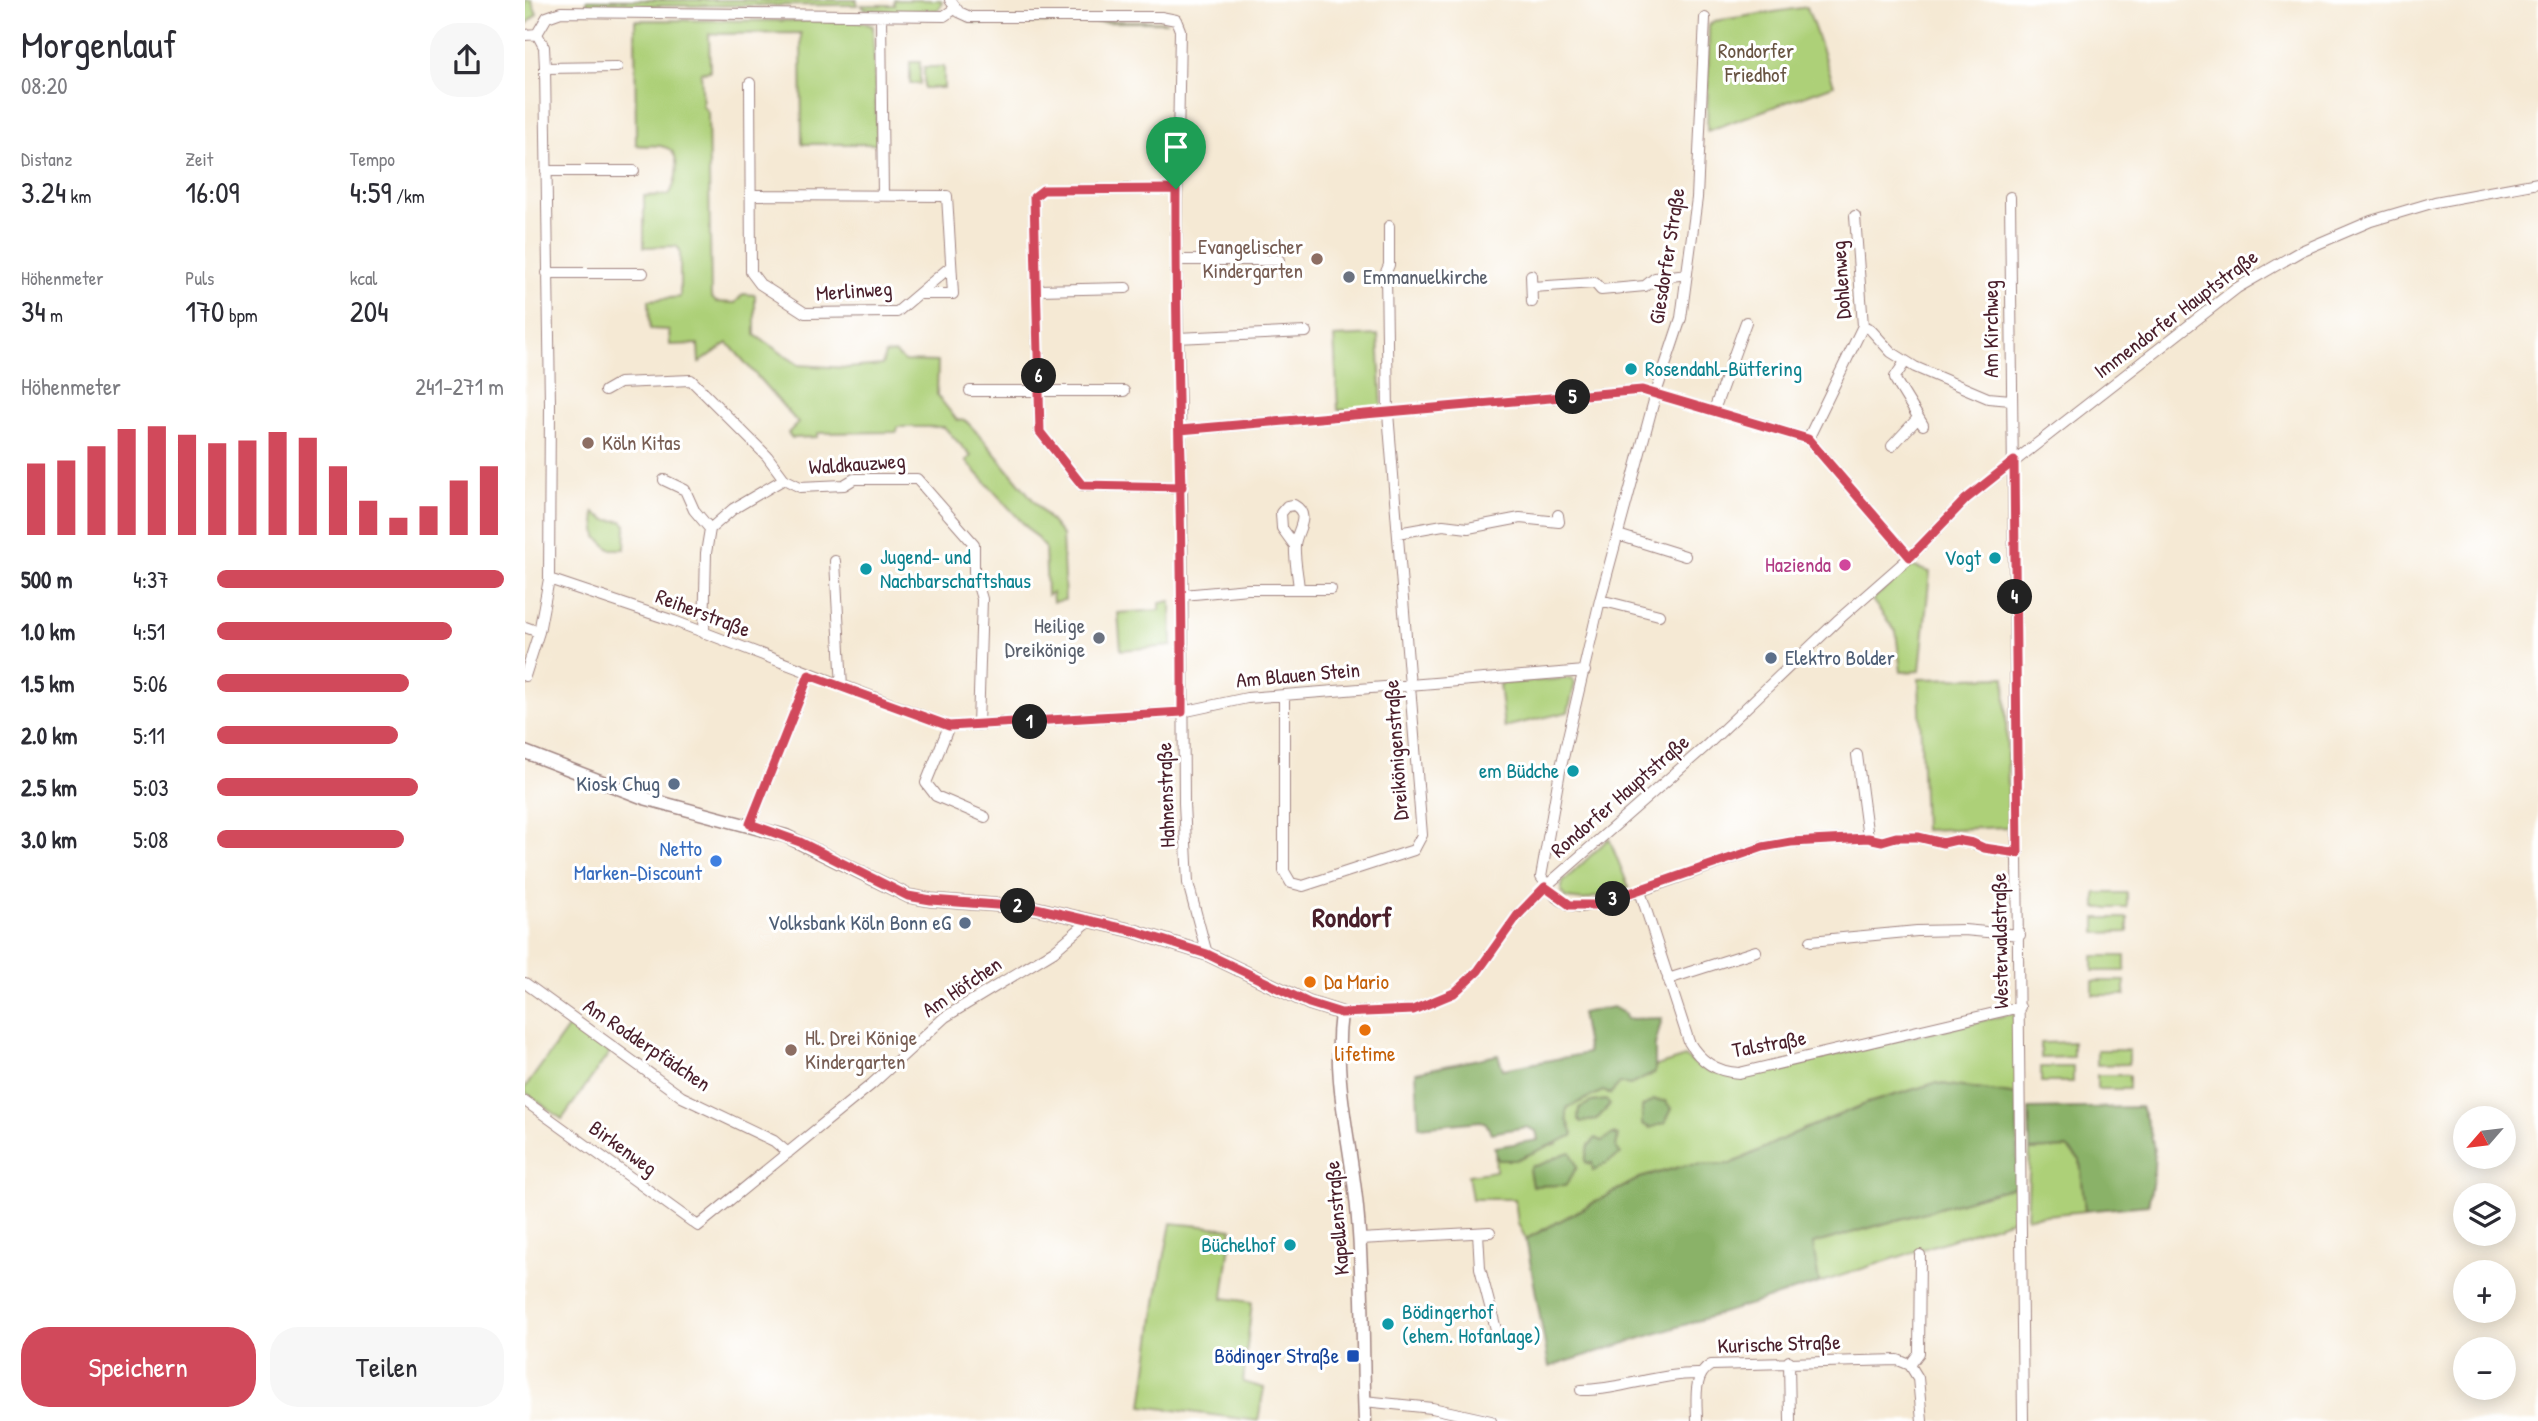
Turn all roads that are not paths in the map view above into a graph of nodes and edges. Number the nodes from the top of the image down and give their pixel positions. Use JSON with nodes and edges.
{"nodes":[{"id":1,"x":953,"y":4,"type":"edge"},
{"id":2,"x":881,"y":16,"type":"junction"},
{"id":3,"x":1705,"y":18,"type":"dead end"},
{"id":4,"x":537,"y":34,"type":"junction"},
{"id":5,"x":525,"y":35,"type":"edge"},
{"id":6,"x":617,"y":67,"type":"dead end"},
{"id":7,"x":545,"y":68,"type":"junction"},
{"id":8,"x":750,"y":83,"type":"dead end"},
{"id":9,"x":546,"y":171,"type":"junction"},
{"id":10,"x":634,"y":171,"type":"dead end"},
{"id":11,"x":2538,"y":183,"type":"edge"},
{"id":12,"x":1176,"y":189,"type":"junction"},
{"id":13,"x":750,"y":195,"type":"junction"},
{"id":14,"x":883,"y":196,"type":"junction"},
{"id":15,"x":2010,"y":197,"type":"dead end"},
{"id":16,"x":1856,"y":216,"type":"dead end"},
{"id":17,"x":1389,"y":226,"type":"dead end"},
{"id":18,"x":1176,"y":260,"type":"junction"},
{"id":19,"x":1279,"y":260,"type":"dead end"},
{"id":20,"x":950,"y":267,"type":"junction"},
{"id":21,"x":547,"y":273,"type":"junction"},
{"id":22,"x":643,"y":273,"type":"dead end"},
{"id":23,"x":1687,"y":274,"type":"junction"},
{"id":24,"x":1531,"y":275,"type":"dead end"},
{"id":25,"x":1532,"y":287,"type":"junction"},
{"id":26,"x":1126,"y":288,"type":"dead end"},
{"id":27,"x":1038,"y":290,"type":"junction"},
{"id":28,"x":919,"y":294,"type":"junction"},
{"id":29,"x":1532,"y":302,"type":"dead end"},
{"id":30,"x":1746,"y":322,"type":"dead end"},
{"id":31,"x":1863,"y":327,"type":"junction"},
{"id":32,"x":1306,"y":332,"type":"dead end"},
{"id":33,"x":1178,"y":338,"type":"junction"},
{"id":34,"x":1906,"y":362,"type":"junction"},
{"id":35,"x":1039,"y":390,"type":"junction"},
{"id":36,"x":605,"y":391,"type":"dead end"},
{"id":37,"x":970,"y":391,"type":"dead end"},
{"id":38,"x":1124,"y":391,"type":"dead end"},
{"id":39,"x":1656,"y":393,"type":"junction"},
{"id":40,"x":2011,"y":400,"type":"junction"},
{"id":41,"x":1714,"y":410,"type":"junction"},
{"id":42,"x":1388,"y":413,"type":"junction"},
{"id":43,"x":1180,"y":430,"type":"junction"},
{"id":44,"x":1808,"y":439,"type":"junction"},
{"id":45,"x":1892,"y":446,"type":"dead end"},
{"id":46,"x":2014,"y":461,"type":"junction"},
{"id":47,"x":784,"y":479,"type":"junction"},
{"id":48,"x":664,"y":481,"type":"dead end"},
{"id":49,"x":1182,"y":487,"type":"junction"},
{"id":50,"x":1558,"y":514,"type":"dead end"},
{"id":51,"x":710,"y":529,"type":"junction"},
{"id":52,"x":1398,"y":533,"type":"junction"},
{"id":53,"x":1618,"y":535,"type":"junction"},
{"id":54,"x":1295,"y":545,"type":"dead end"},
{"id":55,"x":1685,"y":556,"type":"dead end"},
{"id":56,"x":1910,"y":557,"type":"junction"},
{"id":57,"x":835,"y":561,"type":"dead end"},
{"id":58,"x":549,"y":579,"type":"junction"},
{"id":59,"x":2002,"y":587,"type":"dead end"},
{"id":60,"x":1299,"y":589,"type":"junction"},
{"id":61,"x":1331,"y":589,"type":"dead end"},
{"id":62,"x":2015,"y":591,"type":"junction"},
{"id":63,"x":1183,"y":595,"type":"junction"},
{"id":64,"x":1600,"y":600,"type":"junction"},
{"id":65,"x":1659,"y":615,"type":"dead end"},
{"id":66,"x":525,"y":627,"type":"edge"},
{"id":67,"x":539,"y":632,"type":"junction"},
{"id":68,"x":704,"y":633,"type":"junction"},
{"id":69,"x":1585,"y":671,"type":"junction"},
{"id":70,"x":809,"y":675,"type":"junction"},
{"id":71,"x":525,"y":676,"type":"edge"},
{"id":72,"x":1410,"y":684,"type":"junction"},
{"id":73,"x":842,"y":687,"type":"junction"},
{"id":74,"x":1284,"y":696,"type":"junction"},
{"id":75,"x":1182,"y":712,"type":"junction"},
{"id":76,"x":978,"y":725,"type":"junction"},
{"id":77,"x":949,"y":726,"type":"junction"},
{"id":78,"x":525,"y":752,"type":"edge"},
{"id":79,"x":1857,"y":755,"type":"dead end"},
{"id":80,"x":985,"y":817,"type":"dead end"},
{"id":81,"x":750,"y":824,"type":"junction"},
{"id":82,"x":1868,"y":838,"type":"junction"},
{"id":83,"x":2018,"y":853,"type":"junction"},
{"id":84,"x":1545,"y":887,"type":"junction"},
{"id":85,"x":1640,"y":891,"type":"junction"},
{"id":86,"x":1090,"y":920,"type":"junction"},
{"id":87,"x":2020,"y":935,"type":"junction"},
{"id":88,"x":1811,"y":941,"type":"dead end"},
{"id":89,"x":1756,"y":951,"type":"dead end"},
{"id":90,"x":1207,"y":954,"type":"junction"},
{"id":91,"x":1668,"y":979,"type":"junction"},
{"id":92,"x":525,"y":982,"type":"edge"},
{"id":93,"x":2020,"y":1006,"type":"junction"},
{"id":94,"x":1341,"y":1013,"type":"junction"},
{"id":95,"x":525,"y":1101,"type":"edge"},
{"id":96,"x":788,"y":1153,"type":"junction"},
{"id":97,"x":698,"y":1226,"type":"joint"},
{"id":98,"x":1490,"y":1232,"type":"dead end"},
{"id":99,"x":1478,"y":1233,"type":"junction"},
{"id":100,"x":1360,"y":1239,"type":"junction"},
{"id":101,"x":1920,"y":1255,"type":"dead end"},
{"id":102,"x":1497,"y":1337,"type":"dead end"},
{"id":103,"x":1790,"y":1361,"type":"junction"},
{"id":104,"x":1910,"y":1365,"type":"junction"},
{"id":105,"x":1700,"y":1374,"type":"junction"},
{"id":106,"x":1581,"y":1390,"type":"dead end"},
{"id":107,"x":1364,"y":1401,"type":"junction"},
{"id":108,"x":1365,"y":1421,"type":"edge"},
{"id":109,"x":1491,"y":1421,"type":"edge"},
{"id":110,"x":1697,"y":1421,"type":"edge"},
{"id":111,"x":1790,"y":1421,"type":"edge"},
{"id":112,"x":1922,"y":1421,"type":"edge"},
{"id":113,"x":2023,"y":1421,"type":"edge"}],
"edges":[{"from":1,"to":2,"type":"street"},
{"from":1,"to":12,"type":"street","name":"Hahnenstraße"},
{"from":2,"to":4,"type":"street"},
{"from":2,"to":14,"type":"street"},
{"from":3,"to":23,"type":"street","name":"Giesdorfer Straße"},
{"from":4,"to":5,"type":"street"},
{"from":4,"to":7,"type":"street"},
{"from":6,"to":7,"type":"street"},
{"from":7,"to":9,"type":"street"},
{"from":8,"to":13,"type":"street","name":"Merlinweg"},
{"from":9,"to":10,"type":"street"},
{"from":9,"to":21,"type":"street"},
{"from":11,"to":46,"type":"street","name":"Immendorfer Hauptstraße"},
{"from":12,"to":18,"type":"street","name":"Hahnenstraße"},
{"from":12,"to":27,"type":"street"},
{"from":13,"to":14,"type":"street","name":"Merlinweg"},
{"from":13,"to":28,"type":"street","name":"Merlinweg"},
{"from":14,"to":20,"type":"street","name":"Merlinweg"},
{"from":15,"to":40,"type":"street","name":"Am Kirchweg"},
{"from":16,"to":31,"type":"street","name":"Dohlenweg"},
{"from":17,"to":42,"type":"street","name":"Dreikönigenstraße"},
{"from":18,"to":19,"type":"street"},
{"from":18,"to":33,"type":"street","name":"Hahnenstraße"},
{"from":20,"to":28,"type":"street","name":"Merlinweg"},
{"from":20,"to":28,"type":"street","name":"Merlinweg"},
{"from":21,"to":22,"type":"street"},
{"from":21,"to":58,"type":"street"},
{"from":23,"to":25,"type":"street"},
{"from":23,"to":39,"type":"street","name":"Giesdorfer Straße"},
{"from":24,"to":25,"type":"street"},
{"from":25,"to":29,"type":"street"},
{"from":26,"to":27,"type":"street"},
{"from":27,"to":35,"type":"street"},
{"from":30,"to":41,"type":"street"},
{"from":31,"to":34,"type":"street","name":"Dohlenweg"},
{"from":31,"to":44,"type":"street"},
{"from":32,"to":33,"type":"street"},
{"from":33,"to":43,"type":"street","name":"Hahnenstraße"},
{"from":34,"to":40,"type":"street","name":"Dohlenweg"},
{"from":34,"to":45,"type":"street"},
{"from":35,"to":37,"type":"street"},
{"from":35,"to":38,"type":"street"},
{"from":35,"to":49,"type":"street"},
{"from":36,"to":47,"type":"street","name":"Waldkauzweg"},
{"from":39,"to":41,"type":"street"},
{"from":39,"to":42,"type":"street"},
{"from":39,"to":53,"type":"street","name":"Giesdorfer Straße"},
{"from":40,"to":46,"type":"street","name":"Am Kirchweg"},
{"from":41,"to":44,"type":"street"},
{"from":42,"to":43,"type":"street"},
{"from":42,"to":52,"type":"street","name":"Dreikönigenstraße"},
{"from":43,"to":49,"type":"street","name":"Hahnenstraße"},
{"from":44,"to":56,"type":"street"},
{"from":46,"to":56,"type":"street","name":"Rondorfer Hauptstraße"},
{"from":46,"to":62,"type":"street","name":"Westerwaldstraße"},
{"from":47,"to":51,"type":"street","name":"Waldkauzweg"},
{"from":47,"to":76,"type":"street","name":"Waldkauzweg"},
{"from":48,"to":51,"type":"street"},
{"from":49,"to":63,"type":"street","name":"Hahnenstraße"},
{"from":50,"to":52,"type":"street"},
{"from":51,"to":68,"type":"street"},
{"from":52,"to":72,"type":"street","name":"Dreikönigenstraße"},
{"from":53,"to":55,"type":"street"},
{"from":53,"to":64,"type":"street","name":"Giesdorfer Straße"},
{"from":54,"to":60,"type":"street"},
{"from":56,"to":84,"type":"street","name":"Rondorfer Hauptstraße"},
{"from":57,"to":73,"type":"street"},
{"from":58,"to":67,"type":"street"},
{"from":58,"to":68,"type":"street","name":"Reiherstraße"},
{"from":59,"to":62,"type":"street"},
{"from":60,"to":61,"type":"street"},
{"from":60,"to":63,"type":"street"},
{"from":62,"to":83,"type":"street","name":"Westerwaldstraße"},
{"from":63,"to":75,"type":"street","name":"Hahnenstraße"},
{"from":64,"to":65,"type":"street"},
{"from":64,"to":69,"type":"street","name":"Giesdorfer Straße"},
{"from":66,"to":67,"type":"street"},
{"from":67,"to":71,"type":"street"},
{"from":68,"to":70,"type":"street","name":"Reiherstraße"},
{"from":69,"to":72,"type":"street","name":"Am Blauen Stein"},
{"from":69,"to":84,"type":"street","name":"Giesdorfer Straße"},
{"from":70,"to":73,"type":"street","name":"Reiherstraße"},
{"from":70,"to":81,"type":"street"},
{"from":72,"to":74,"type":"street","name":"Am Blauen Stein"},
{"from":72,"to":74,"type":"street","name":"Dreikönigenstraße"},
{"from":73,"to":77,"type":"street","name":"Reiherstraße"},
{"from":74,"to":75,"type":"street","name":"Am Blauen Stein"},
{"from":75,"to":76,"type":"street","name":"Reiherstraße"},
{"from":75,"to":90,"type":"street","name":"Hahnenstraße"},
{"from":76,"to":77,"type":"street","name":"Reiherstraße"},
{"from":77,"to":80,"type":"street"},
{"from":78,"to":81,"type":"main road","name":"Rondorfer Hauptstraße"},
{"from":79,"to":82,"type":"street"},
{"from":81,"to":86,"type":"main road","name":"Rondorfer Hauptstraße"},
{"from":82,"to":83,"type":"street"},
{"from":82,"to":85,"type":"street"},
{"from":83,"to":87,"type":"street","name":"Westerwaldstraße"},
{"from":84,"to":85,"type":"street"},
{"from":84,"to":94,"type":"street","name":"Rondorfer Hauptstraße"},
{"from":85,"to":91,"type":"street","name":"Talstraße"},
{"from":86,"to":90,"type":"main road","name":"Rondorfer Hauptstraße"},
{"from":86,"to":96,"type":"street","name":"Am Höfchen"},
{"from":87,"to":88,"type":"street"},
{"from":87,"to":93,"type":"street","name":"Westerwaldstraße"},
{"from":89,"to":91,"type":"street"},
{"from":90,"to":94,"type":"main road","name":"Rondorfer Hauptstraße"},
{"from":91,"to":93,"type":"street","name":"Talstraße"},
{"from":92,"to":96,"type":"street","name":"Am Rodderpfädchen"},
{"from":93,"to":113,"type":"street","name":"Westerwaldstraße"},
{"from":94,"to":100,"type":"main road","name":"Kapellenstraße"},
{"from":95,"to":97,"type":"street","name":"Birkenweg"},
{"from":96,"to":97,"type":"street","name":"Am Höfchen"},
{"from":98,"to":99,"type":"street"},
{"from":99,"to":100,"type":"street"},
{"from":99,"to":102,"type":"street"},
{"from":100,"to":107,"type":"main road","name":"Kapellenstraße"},
{"from":101,"to":104,"type":"street"},
{"from":103,"to":104,"type":"street","name":"Kurische Straße"},
{"from":103,"to":105,"type":"street","name":"Kurische Straße"},
{"from":103,"to":111,"type":"street"},
{"from":104,"to":112,"type":"street"},
{"from":105,"to":106,"type":"street"},
{"from":105,"to":110,"type":"street","name":"Kurische Straße"},
{"from":107,"to":108,"type":"main road","name":"Kapellenstraße"},
{"from":107,"to":109,"type":"street"}]}
